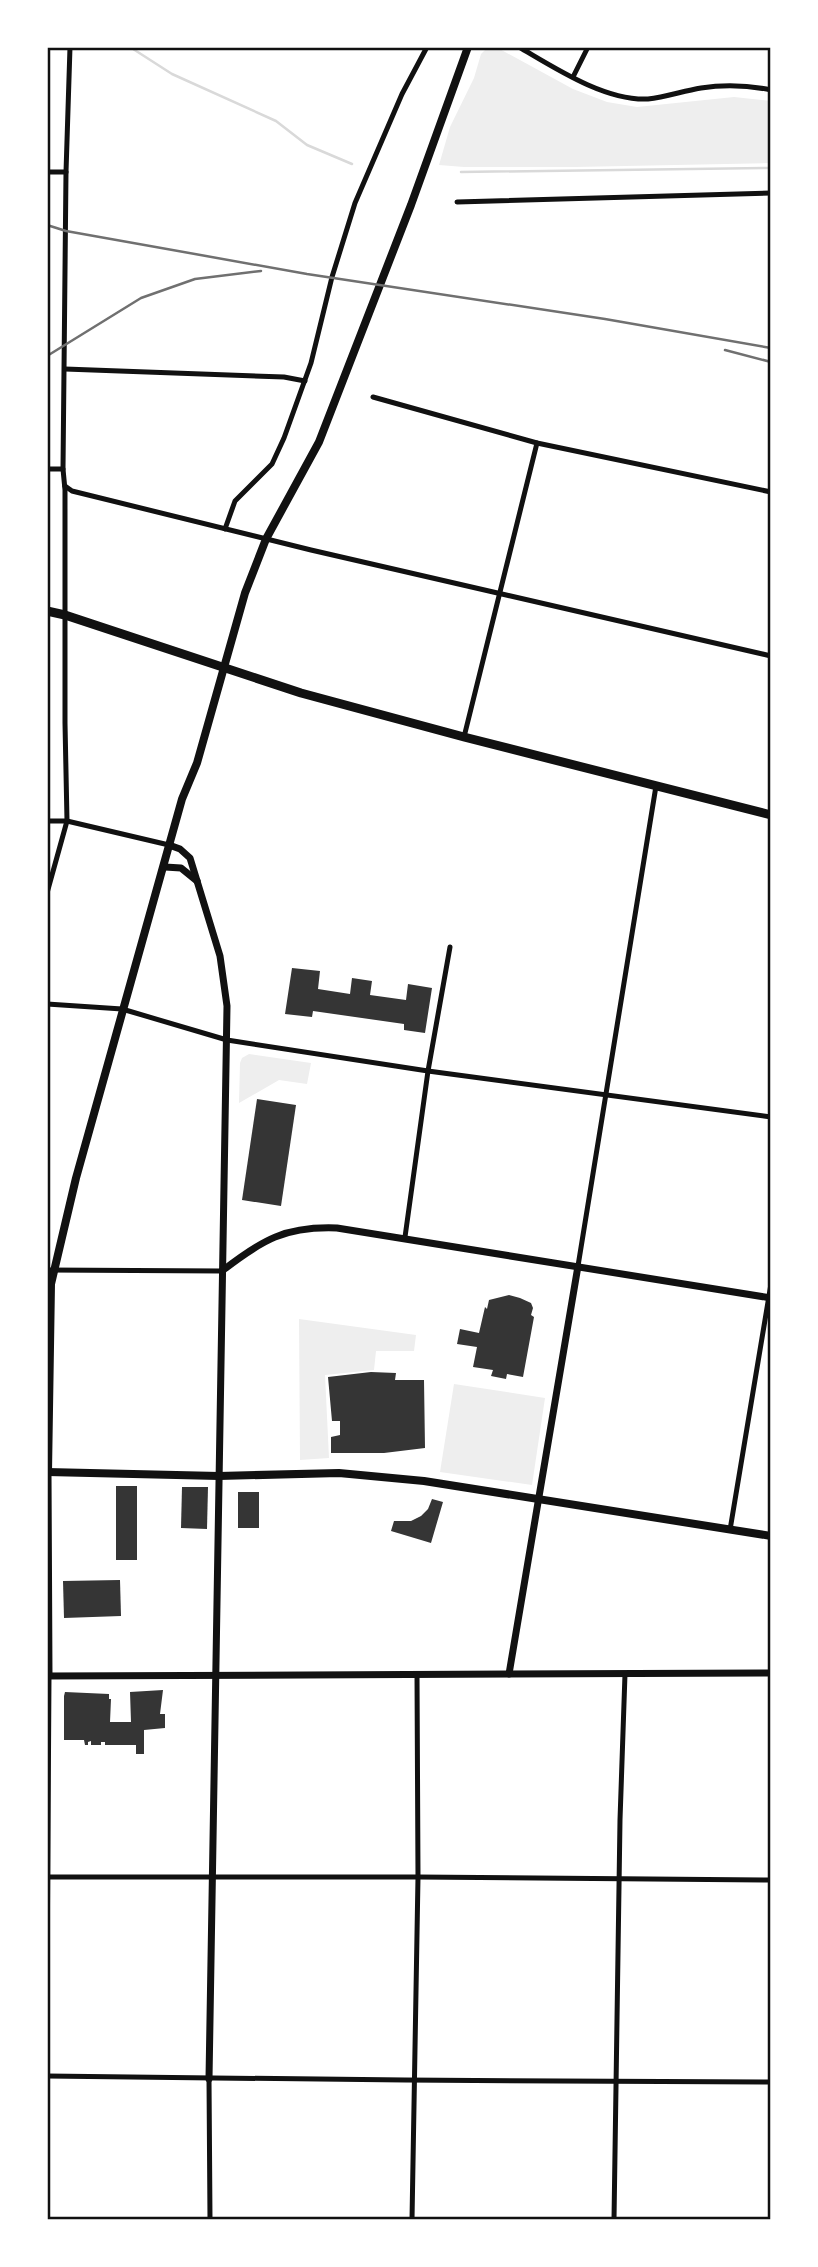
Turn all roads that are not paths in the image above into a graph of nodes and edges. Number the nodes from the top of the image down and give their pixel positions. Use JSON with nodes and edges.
{"nodes":[{"id":1,"x":70,"y":47,"type":"edge"},
{"id":2,"x":427,"y":47,"type":"edge"},
{"id":3,"x":468,"y":47,"type":"edge"},
{"id":4,"x":519,"y":47,"type":"edge"},
{"id":5,"x":588,"y":47,"type":"edge"},
{"id":6,"x":573,"y":77,"type":"junction"},
{"id":7,"x":771,"y":90,"type":"edge"},
{"id":8,"x":47,"y":172,"type":"edge"},
{"id":9,"x":66,"y":172,"type":"junction"},
{"id":10,"x":771,"y":193,"type":"edge"},
{"id":11,"x":457,"y":201,"type":"dead end"},
{"id":12,"x":65,"y":369,"type":"junction"},
{"id":13,"x":305,"y":381,"type":"junction"},
{"id":14,"x":373,"y":397,"type":"dead end"},
{"id":15,"x":537,"y":443,"type":"junction"},
{"id":16,"x":47,"y":469,"type":"edge"},
{"id":17,"x":63,"y":469,"type":"junction"},
{"id":18,"x":65,"y":486,"type":"junction"},
{"id":19,"x":771,"y":492,"type":"edge"},
{"id":20,"x":225,"y":529,"type":"junction"},
{"id":21,"x":266,"y":539,"type":"junction"},
{"id":22,"x":499,"y":593,"type":"junction"},
{"id":23,"x":47,"y":611,"type":"edge"},
{"id":24,"x":65,"y":615,"type":"junction"},
{"id":25,"x":771,"y":656,"type":"edge"},
{"id":26,"x":224,"y":668,"type":"junction"},
{"id":27,"x":464,"y":737,"type":"junction"},
{"id":28,"x":656,"y":786,"type":"junction"},
{"id":29,"x":771,"y":815,"type":"edge"},
{"id":30,"x":47,"y":821,"type":"edge"},
{"id":31,"x":68,"y":821,"type":"junction"},
{"id":32,"x":169,"y":845,"type":"junction"},
{"id":33,"x":164,"y":867,"type":"junction"},
{"id":34,"x":197,"y":881,"type":"junction"},
{"id":35,"x":47,"y":893,"type":"edge"},
{"id":36,"x":450,"y":947,"type":"dead end"},
{"id":37,"x":47,"y":1004,"type":"edge"},
{"id":38,"x":122,"y":1009,"type":"junction"},
{"id":39,"x":227,"y":1040,"type":"junction"},
{"id":40,"x":428,"y":1071,"type":"junction"},
{"id":41,"x":606,"y":1095,"type":"junction"},
{"id":42,"x":771,"y":1117,"type":"edge"},
{"id":43,"x":405,"y":1237,"type":"junction"},
{"id":44,"x":578,"y":1266,"type":"junction"},
{"id":45,"x":51,"y":1270,"type":"edge"},
{"id":46,"x":222,"y":1271,"type":"junction"},
{"id":47,"x":771,"y":1284,"type":"edge"},
{"id":48,"x":770,"y":1298,"type":"edge"},
{"id":49,"x":48,"y":1472,"type":"edge"},
{"id":50,"x":219,"y":1476,"type":"junction"},
{"id":51,"x":538,"y":1499,"type":"junction"},
{"id":52,"x":730,"y":1530,"type":"junction"},
{"id":53,"x":771,"y":1536,"type":"edge"},
{"id":54,"x":771,"y":1673,"type":"edge"},
{"id":55,"x":417,"y":1674,"type":"junction"},
{"id":56,"x":509,"y":1674,"type":"junction"},
{"id":57,"x":625,"y":1674,"type":"junction"},
{"id":58,"x":215,"y":1675,"type":"junction"},
{"id":59,"x":48,"y":1676,"type":"edge"},
{"id":60,"x":48,"y":1877,"type":"edge"},
{"id":61,"x":212,"y":1877,"type":"junction"},
{"id":62,"x":418,"y":1877,"type":"junction"},
{"id":63,"x":619,"y":1880,"type":"junction"},
{"id":64,"x":771,"y":1881,"type":"edge"},
{"id":65,"x":47,"y":1983,"type":"edge"},
{"id":66,"x":47,"y":2077,"type":"edge"},
{"id":67,"x":209,"y":2079,"type":"junction"},
{"id":68,"x":616,"y":2081,"type":"junction"},
{"id":69,"x":415,"y":2082,"type":"junction"},
{"id":70,"x":771,"y":2082,"type":"edge"},
{"id":71,"x":211,"y":2220,"type":"edge"},
{"id":72,"x":412,"y":2220,"type":"edge"},
{"id":73,"x":614,"y":2220,"type":"edge"}],
"edges":[{"from":1,"to":9,"type":"street"},
{"from":2,"to":13,"type":"street"},
{"from":3,"to":21,"type":"main road"},
{"from":4,"to":6,"type":"street"},
{"from":5,"to":6,"type":"street"},
{"from":6,"to":7,"type":"street"},
{"from":8,"to":9,"type":"street"},
{"from":9,"to":12,"type":"street"},
{"from":10,"to":11,"type":"street"},
{"from":12,"to":13,"type":"street"},
{"from":12,"to":17,"type":"street"},
{"from":13,"to":20,"type":"street"},
{"from":14,"to":15,"type":"street"},
{"from":15,"to":19,"type":"street"},
{"from":15,"to":22,"type":"street"},
{"from":16,"to":17,"type":"street"},
{"from":17,"to":18,"type":"street"},
{"from":18,"to":20,"type":"street"},
{"from":18,"to":24,"type":"street"},
{"from":20,"to":21,"type":"street"},
{"from":21,"to":22,"type":"street"},
{"from":21,"to":26,"type":"main road"},
{"from":22,"to":25,"type":"street"},
{"from":22,"to":27,"type":"street"},
{"from":23,"to":24,"type":"main road"},
{"from":24,"to":26,"type":"main road"},
{"from":24,"to":31,"type":"street"},
{"from":26,"to":27,"type":"main road"},
{"from":26,"to":32,"type":"main road"},
{"from":27,"to":28,"type":"main road"},
{"from":28,"to":29,"type":"main road"},
{"from":28,"to":41,"type":"street"},
{"from":30,"to":31,"type":"street"},
{"from":31,"to":32,"type":"street"},
{"from":31,"to":35,"type":"street"},
{"from":32,"to":33,"type":"main road"},
{"from":32,"to":34,"type":"street"},
{"from":33,"to":34,"type":"street"},
{"from":33,"to":38,"type":"main road"},
{"from":34,"to":39,"type":"street"},
{"from":36,"to":40,"type":"street"},
{"from":37,"to":38,"type":"street"},
{"from":38,"to":39,"type":"street"},
{"from":38,"to":45,"type":"main road"},
{"from":39,"to":40,"type":"street"},
{"from":39,"to":46,"type":"street"},
{"from":40,"to":41,"type":"street"},
{"from":40,"to":43,"type":"street"},
{"from":41,"to":42,"type":"street"},
{"from":41,"to":44,"type":"street"},
{"from":43,"to":44,"type":"street"},
{"from":43,"to":46,"type":"street"},
{"from":44,"to":48,"type":"street"},
{"from":44,"to":51,"type":"street"},
{"from":45,"to":46,"type":"street"},
{"from":45,"to":49,"type":"main road"},
{"from":46,"to":50,"type":"street"},
{"from":47,"to":48,"type":"street"},
{"from":48,"to":52,"type":"street"},
{"from":49,"to":50,"type":"main road"},
{"from":49,"to":59,"type":"street"},
{"from":50,"to":51,"type":"main road"},
{"from":50,"to":58,"type":"street"},
{"from":51,"to":52,"type":"main road"},
{"from":51,"to":56,"type":"street"},
{"from":52,"to":53,"type":"main road"},
{"from":54,"to":57,"type":"street"},
{"from":55,"to":56,"type":"street"},
{"from":55,"to":58,"type":"street"},
{"from":55,"to":62,"type":"street"},
{"from":56,"to":57,"type":"street"},
{"from":57,"to":63,"type":"street"},
{"from":58,"to":59,"type":"street"},
{"from":58,"to":61,"type":"street"},
{"from":59,"to":60,"type":"street"},
{"from":60,"to":61,"type":"street"},
{"from":60,"to":65,"type":"street"},
{"from":61,"to":62,"type":"street"},
{"from":61,"to":67,"type":"street"},
{"from":62,"to":63,"type":"street"},
{"from":62,"to":69,"type":"street"},
{"from":63,"to":64,"type":"street"},
{"from":63,"to":68,"type":"street"},
{"from":66,"to":67,"type":"street"},
{"from":67,"to":69,"type":"street"},
{"from":67,"to":71,"type":"street"},
{"from":68,"to":69,"type":"street"},
{"from":68,"to":70,"type":"street"},
{"from":68,"to":73,"type":"street"},
{"from":69,"to":72,"type":"street"}]}
